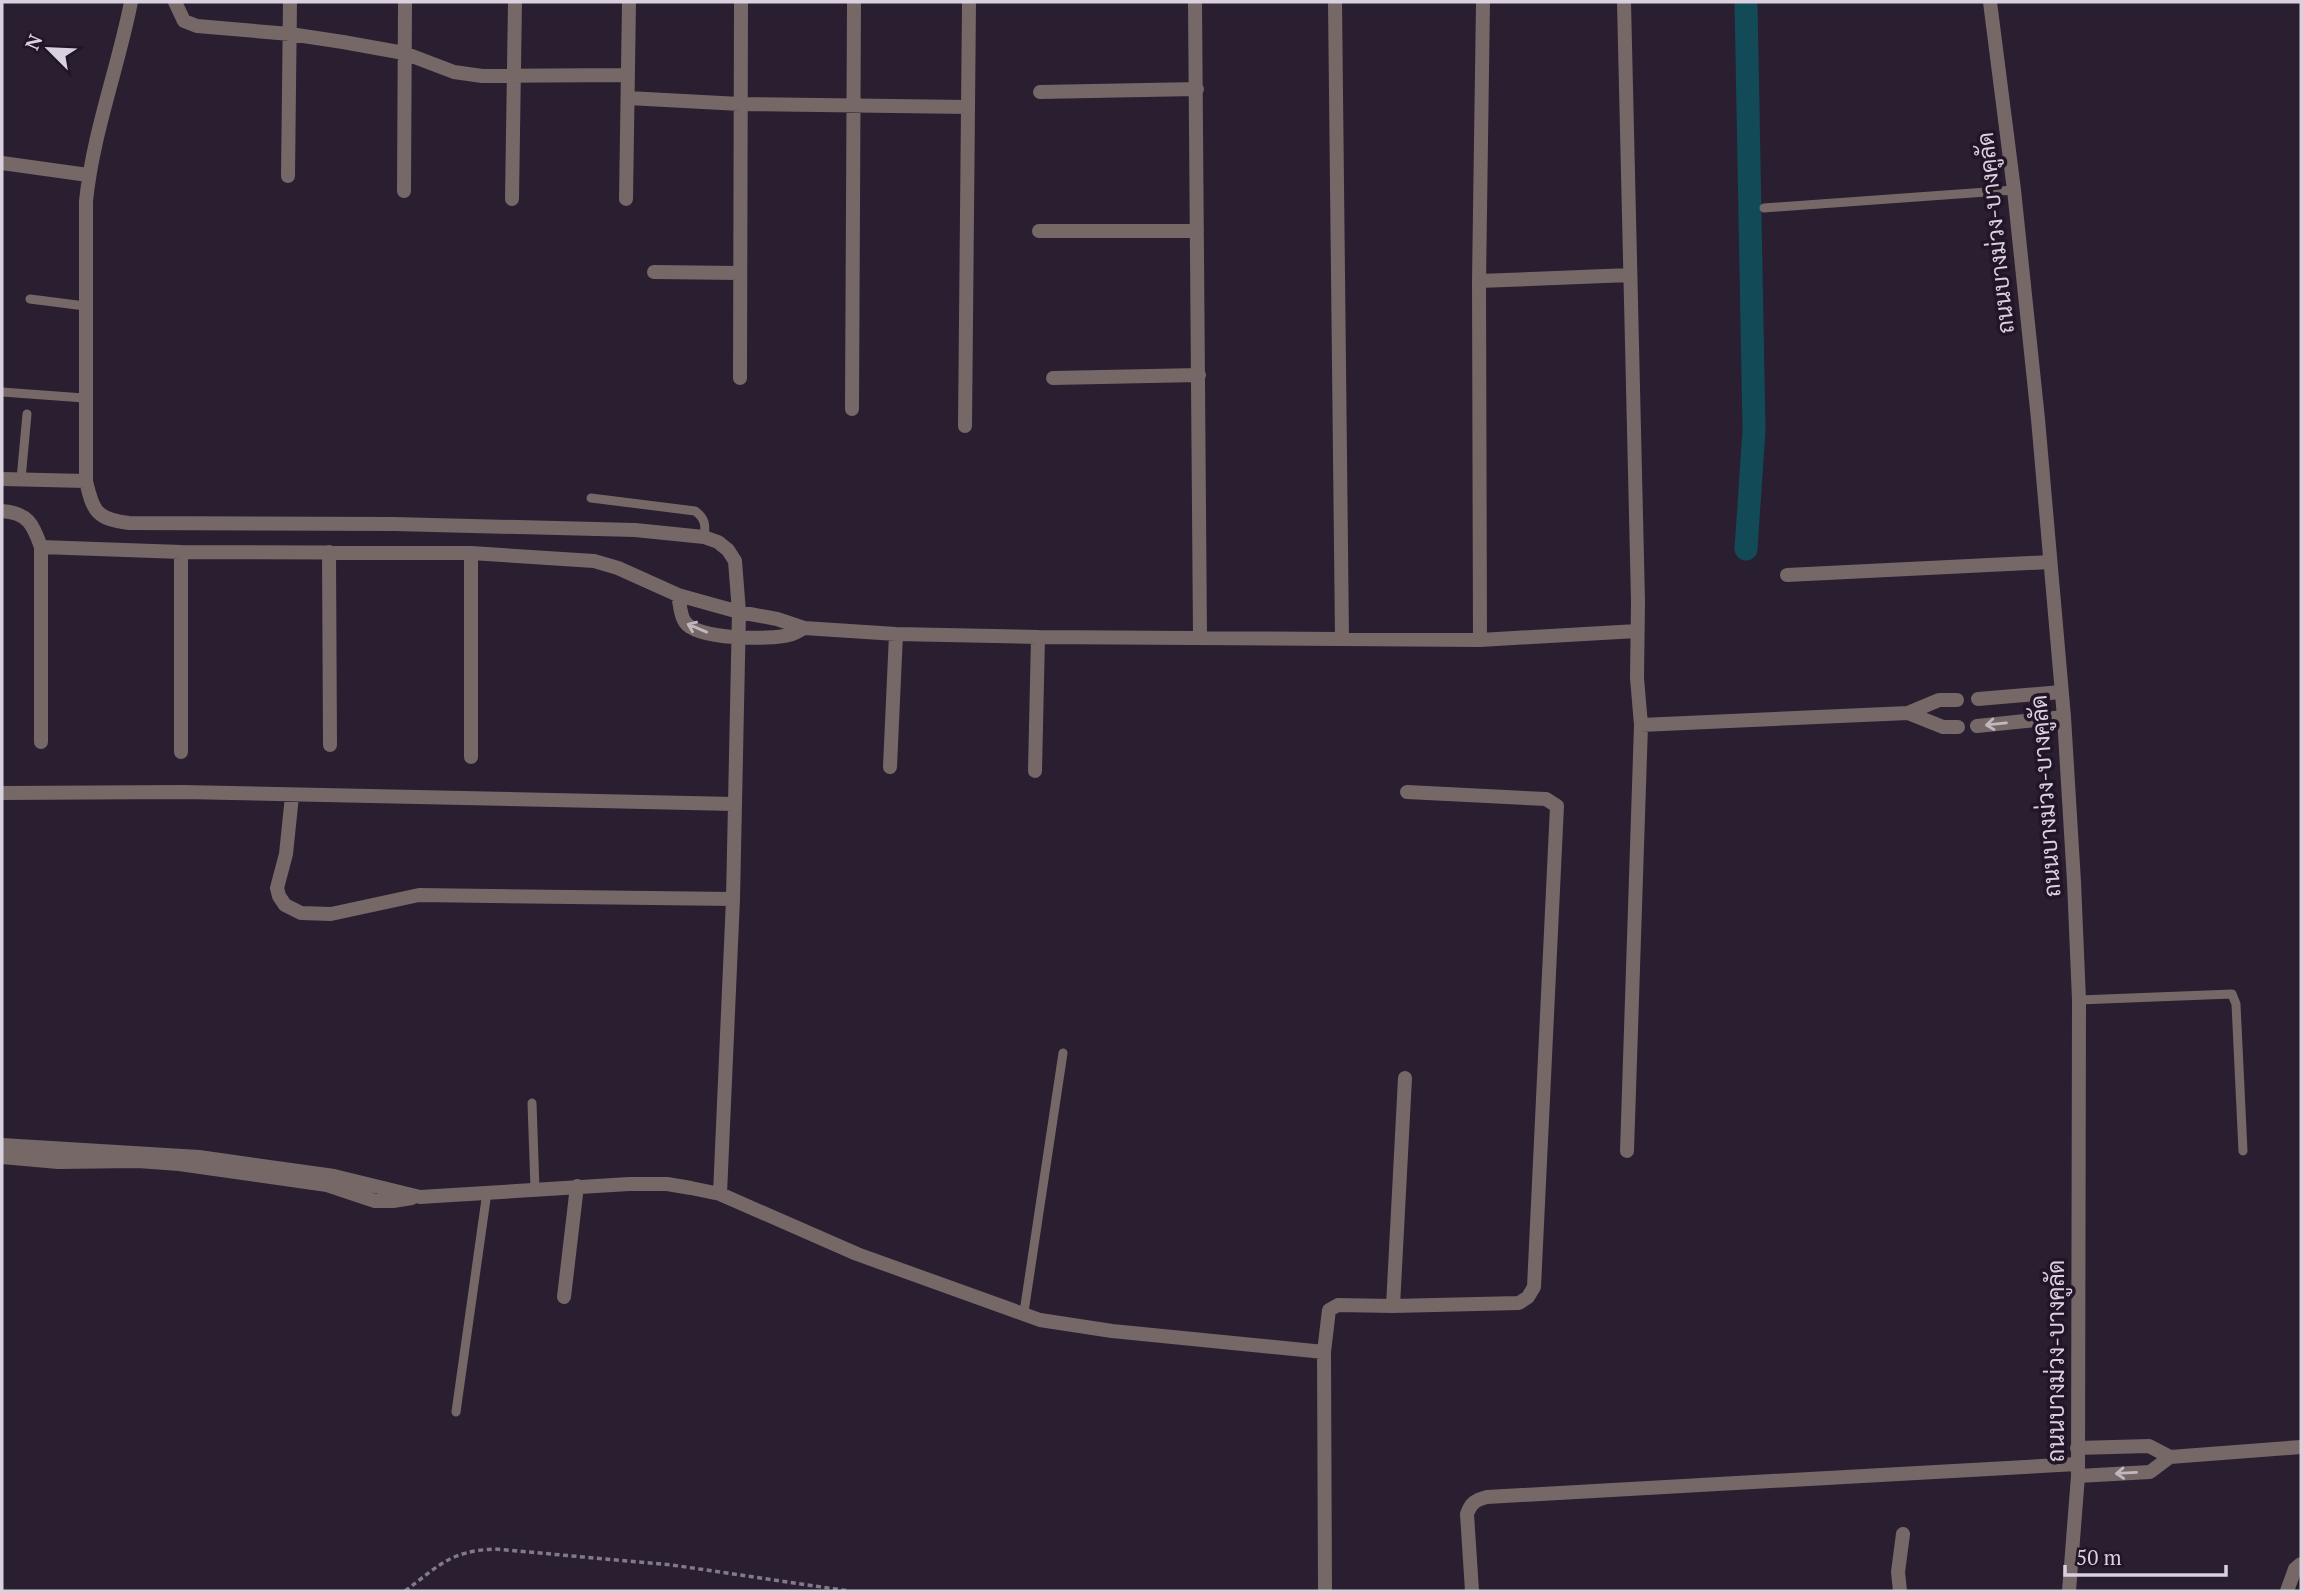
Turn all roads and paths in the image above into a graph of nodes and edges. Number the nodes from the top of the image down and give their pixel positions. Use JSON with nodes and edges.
{"nodes":[{"id":1,"x":131,"y":2,"type":"edge"},
{"id":2,"x":175,"y":2,"type":"edge"},
{"id":3,"x":290,"y":2,"type":"edge"},
{"id":4,"x":405,"y":2,"type":"edge"},
{"id":5,"x":515,"y":2,"type":"edge"},
{"id":6,"x":629,"y":2,"type":"edge"},
{"id":7,"x":741,"y":2,"type":"edge"},
{"id":8,"x":854,"y":2,"type":"edge"},
{"id":9,"x":969,"y":2,"type":"edge"},
{"id":10,"x":1195,"y":2,"type":"edge"},
{"id":11,"x":1335,"y":2,"type":"edge"},
{"id":12,"x":1483,"y":2,"type":"edge"},
{"id":13,"x":1624,"y":2,"type":"edge"},
{"id":14,"x":1990,"y":2,"type":"edge"},
{"id":15,"x":290,"y":34,"type":"junction"},
{"id":16,"x":404,"y":53,"type":"junction"},
{"id":17,"x":628,"y":75,"type":"junction"},
{"id":18,"x":513,"y":77,"type":"junction"},
{"id":19,"x":1197,"y":89,"type":"junction"},
{"id":20,"x":1040,"y":92,"type":"dead end"},
{"id":21,"x":628,"y":98,"type":"junction"},
{"id":22,"x":740,"y":104,"type":"junction"},
{"id":23,"x":853,"y":106,"type":"junction"},
{"id":24,"x":968,"y":107,"type":"junction"},
{"id":25,"x":2,"y":163,"type":"edge"},
{"id":26,"x":89,"y":175,"type":"junction"},
{"id":27,"x":288,"y":176,"type":"dead end"},
{"id":28,"x":2014,"y":190,"type":"junction"},
{"id":29,"x":404,"y":191,"type":"dead end"},
{"id":30,"x":512,"y":199,"type":"dead end"},
{"id":31,"x":626,"y":200,"type":"dead end"},
{"id":32,"x":1764,"y":208,"type":"dead end"},
{"id":33,"x":1039,"y":231,"type":"dead end"},
{"id":34,"x":1198,"y":231,"type":"junction"},
{"id":35,"x":654,"y":272,"type":"dead end"},
{"id":36,"x":739,"y":273,"type":"junction"},
{"id":37,"x":1630,"y":275,"type":"junction"},
{"id":38,"x":1479,"y":282,"type":"junction"},
{"id":39,"x":30,"y":299,"type":"dead end"},
{"id":40,"x":85,"y":306,"type":"junction"},
{"id":41,"x":1199,"y":376,"type":"junction"},
{"id":42,"x":740,"y":377,"type":"dead end"},
{"id":43,"x":1053,"y":378,"type":"dead end"},
{"id":44,"x":2,"y":392,"type":"edge"},
{"id":45,"x":84,"y":398,"type":"junction"},
{"id":46,"x":852,"y":409,"type":"dead end"},
{"id":47,"x":27,"y":414,"type":"dead end"},
{"id":48,"x":965,"y":426,"type":"dead end"},
{"id":49,"x":2,"y":479,"type":"edge"},
{"id":50,"x":21,"y":479,"type":"junction"},
{"id":51,"x":86,"y":481,"type":"junction"},
{"id":52,"x":591,"y":498,"type":"dead end"},
{"id":53,"x":2,"y":511,"type":"edge"},
{"id":54,"x":704,"y":537,"type":"junction"},
{"id":55,"x":41,"y":547,"type":"junction"},
{"id":56,"x":181,"y":552,"type":"junction"},
{"id":57,"x":329,"y":552,"type":"junction"},
{"id":58,"x":471,"y":553,"type":"junction"},
{"id":59,"x":2050,"y":562,"type":"junction"},
{"id":60,"x":1787,"y":575,"type":"dead end"},
{"id":61,"x":678,"y":596,"type":"junction"},
{"id":62,"x":739,"y":612,"type":"junction"},
{"id":63,"x":804,"y":628,"type":"junction"},
{"id":64,"x":1637,"y":631,"type":"junction"},
{"id":65,"x":896,"y":634,"type":"junction"},
{"id":66,"x":1038,"y":637,"type":"junction"},
{"id":67,"x":738,"y":638,"type":"junction"},
{"id":68,"x":1200,"y":638,"type":"junction"},
{"id":69,"x":1342,"y":638,"type":"junction"},
{"id":70,"x":1480,"y":640,"type":"junction"},
{"id":71,"x":2061,"y":692,"type":"junction"},
{"id":72,"x":1979,"y":699,"type":"dead end"},
{"id":73,"x":1956,"y":700,"type":"dead end"},
{"id":74,"x":1908,"y":713,"type":"junction"},
{"id":75,"x":2064,"y":717,"type":"junction"},
{"id":76,"x":1641,"y":725,"type":"junction"},
{"id":77,"x":1977,"y":726,"type":"dead end"},
{"id":78,"x":1958,"y":727,"type":"dead end"},
{"id":79,"x":41,"y":742,"type":"dead end"},
{"id":80,"x":330,"y":745,"type":"dead end"},
{"id":81,"x":181,"y":752,"type":"dead end"},
{"id":82,"x":471,"y":757,"type":"dead end"},
{"id":83,"x":890,"y":767,"type":"dead end"},
{"id":84,"x":1035,"y":771,"type":"dead end"},
{"id":85,"x":1406,"y":792,"type":"dead end"},
{"id":86,"x":2,"y":793,"type":"edge"},
{"id":87,"x":292,"y":796,"type":"junction"},
{"id":88,"x":734,"y":804,"type":"junction"},
{"id":89,"x":733,"y":899,"type":"junction"},
{"id":90,"x":2079,"y":1000,"type":"junction"},
{"id":91,"x":1063,"y":1053,"type":"dead end"},
{"id":92,"x":1405,"y":1078,"type":"dead end"},
{"id":93,"x":532,"y":1103,"type":"dead end"},
{"id":94,"x":2,"y":1146,"type":"edge"},
{"id":95,"x":1627,"y":1151,"type":"dead end"},
{"id":96,"x":2243,"y":1151,"type":"dead end"},
{"id":97,"x":2,"y":1157,"type":"edge"},
{"id":98,"x":577,"y":1186,"type":"junction"},
{"id":99,"x":535,"y":1189,"type":"junction"},
{"id":100,"x":487,"y":1192,"type":"junction"},
{"id":101,"x":720,"y":1194,"type":"junction"},
{"id":102,"x":420,"y":1197,"type":"junction"},
{"id":103,"x":564,"y":1297,"type":"dead end"},
{"id":104,"x":1392,"y":1306,"type":"junction"},
{"id":105,"x":1024,"y":1312,"type":"junction"},
{"id":106,"x":1324,"y":1352,"type":"junction"},
{"id":107,"x":456,"y":1412,"type":"dead end"},
{"id":108,"x":2301,"y":1447,"type":"edge"},
{"id":109,"x":2077,"y":1448,"type":"junction"},
{"id":110,"x":2170,"y":1457,"type":"junction"},
{"id":111,"x":2077,"y":1470,"type":"junction"},
{"id":112,"x":1903,"y":1534,"type":"dead end"},
{"id":113,"x":2301,"y":1564,"type":"edge"},
{"id":114,"x":405,"y":1591,"type":"edge"},
{"id":115,"x":849,"y":1591,"type":"edge"},
{"id":116,"x":1325,"y":1591,"type":"edge"},
{"id":117,"x":1472,"y":1591,"type":"edge"},
{"id":118,"x":1900,"y":1591,"type":"edge"},
{"id":119,"x":2069,"y":1591,"type":"edge"},
{"id":120,"x":2287,"y":1591,"type":"edge"}],
"edges":[{"from":1,"to":26,"type":"street"},
{"from":2,"to":15,"type":"street"},
{"from":3,"to":15,"type":"street"},
{"from":4,"to":16,"type":"street"},
{"from":5,"to":18,"type":"street"},
{"from":6,"to":17,"type":"street"},
{"from":7,"to":22,"type":"street"},
{"from":8,"to":23,"type":"street"},
{"from":9,"to":24,"type":"street"},
{"from":10,"to":19,"type":"street"},
{"from":11,"to":69,"type":"street"},
{"from":12,"to":38,"type":"street"},
{"from":13,"to":37,"type":"street"},
{"from":14,"to":28,"type":"street","name":"ถนนบางม่วง-บางคูลัด"},
{"from":15,"to":16,"type":"street"},
{"from":15,"to":27,"type":"street"},
{"from":16,"to":18,"type":"street"},
{"from":16,"to":29,"type":"street"},
{"from":17,"to":18,"type":"street"},
{"from":17,"to":21,"type":"street"},
{"from":18,"to":30,"type":"street"},
{"from":19,"to":20,"type":"street"},
{"from":19,"to":34,"type":"street"},
{"from":21,"to":22,"type":"street"},
{"from":21,"to":31,"type":"street"},
{"from":22,"to":23,"type":"street"},
{"from":22,"to":36,"type":"street"},
{"from":23,"to":24,"type":"street"},
{"from":23,"to":46,"type":"street"},
{"from":24,"to":48,"type":"street"},
{"from":25,"to":26,"type":"street"},
{"from":26,"to":40,"type":"street"},
{"from":28,"to":32,"type":"lane"},
{"from":28,"to":59,"type":"street","name":"ถนนบางม่วง-บางคูลัด"},
{"from":33,"to":34,"type":"street"},
{"from":34,"to":41,"type":"street"},
{"from":35,"to":36,"type":"street"},
{"from":36,"to":42,"type":"street"},
{"from":37,"to":38,"type":"street"},
{"from":37,"to":64,"type":"street"},
{"from":38,"to":70,"type":"street"},
{"from":39,"to":40,"type":"lane"},
{"from":40,"to":45,"type":"street"},
{"from":41,"to":43,"type":"street"},
{"from":41,"to":68,"type":"street"},
{"from":44,"to":45,"type":"lane"},
{"from":45,"to":51,"type":"street"},
{"from":47,"to":50,"type":"lane"},
{"from":49,"to":50,"type":"street"},
{"from":50,"to":51,"type":"street"},
{"from":51,"to":54,"type":"street"},
{"from":52,"to":54,"type":"lane"},
{"from":53,"to":55,"type":"street"},
{"from":54,"to":62,"type":"street"},
{"from":55,"to":56,"type":"street"},
{"from":55,"to":79,"type":"street"},
{"from":56,"to":57,"type":"street"},
{"from":56,"to":81,"type":"street"},
{"from":57,"to":58,"type":"street"},
{"from":57,"to":80,"type":"street"},
{"from":58,"to":61,"type":"street"},
{"from":58,"to":82,"type":"street"},
{"from":59,"to":60,"type":"street"},
{"from":59,"to":71,"type":"street","name":"ถนนบางม่วง-บางคูลัด"},
{"from":61,"to":62,"type":"street"},
{"from":67,"to":61,"type":"street","one_way":true},
{"from":62,"to":63,"type":"street"},
{"from":62,"to":67,"type":"street"},
{"from":63,"to":65,"type":"street"},
{"from":63,"to":67,"type":"street"},
{"from":64,"to":70,"type":"street"},
{"from":64,"to":76,"type":"street"},
{"from":65,"to":66,"type":"street"},
{"from":65,"to":83,"type":"street"},
{"from":66,"to":68,"type":"street"},
{"from":66,"to":84,"type":"street"},
{"from":67,"to":88,"type":"street"},
{"from":68,"to":69,"type":"street"},
{"from":69,"to":70,"type":"street"},
{"from":71,"to":72,"type":"street"},
{"from":71,"to":75,"type":"street","name":"ถนนบางม่วง-บางคูลัด"},
{"from":73,"to":74,"type":"street"},
{"from":74,"to":76,"type":"street"},
{"from":74,"to":78,"type":"street"},
{"from":75,"to":77,"type":"street","one_way":true},
{"from":75,"to":90,"type":"street","name":"ถนนบางม่วง-บางคูลัด"},
{"from":76,"to":95,"type":"street"},
{"from":85,"to":104,"type":"street"},
{"from":86,"to":87,"type":"street"},
{"from":87,"to":88,"type":"street"},
{"from":87,"to":89,"type":"street"},
{"from":88,"to":89,"type":"street"},
{"from":89,"to":101,"type":"street"},
{"from":90,"to":96,"type":"lane"},
{"from":90,"to":109,"type":"street","name":"ถนนบางม่วง-บางคูลัด"},
{"from":91,"to":105,"type":"lane"},
{"from":92,"to":104,"type":"street"},
{"from":93,"to":99,"type":"lane"},
{"from":94,"to":102,"type":"street"},
{"from":97,"to":102,"type":"street"},
{"from":98,"to":99,"type":"street"},
{"from":98,"to":101,"type":"street"},
{"from":98,"to":103,"type":"street"},
{"from":99,"to":100,"type":"street"},
{"from":100,"to":102,"type":"street"},
{"from":100,"to":107,"type":"lane"},
{"from":101,"to":105,"type":"street"},
{"from":104,"to":106,"type":"street"},
{"from":105,"to":106,"type":"street"},
{"from":106,"to":116,"type":"street"},
{"from":108,"to":110,"type":"street"},
{"from":109,"to":110,"type":"street"},
{"from":109,"to":111,"type":"street","name":"ถนนบางม่วง-บางคูลัด"},
{"from":110,"to":111,"type":"street","one_way":true},
{"from":111,"to":117,"type":"street"},
{"from":111,"to":119,"type":"street","name":"ถนนบางม่วง-บางคูลัด"},
{"from":112,"to":118,"type":"street"},
{"from":113,"to":120,"type":"street"},
{"from":114,"to":115,"type":"path"}]}
